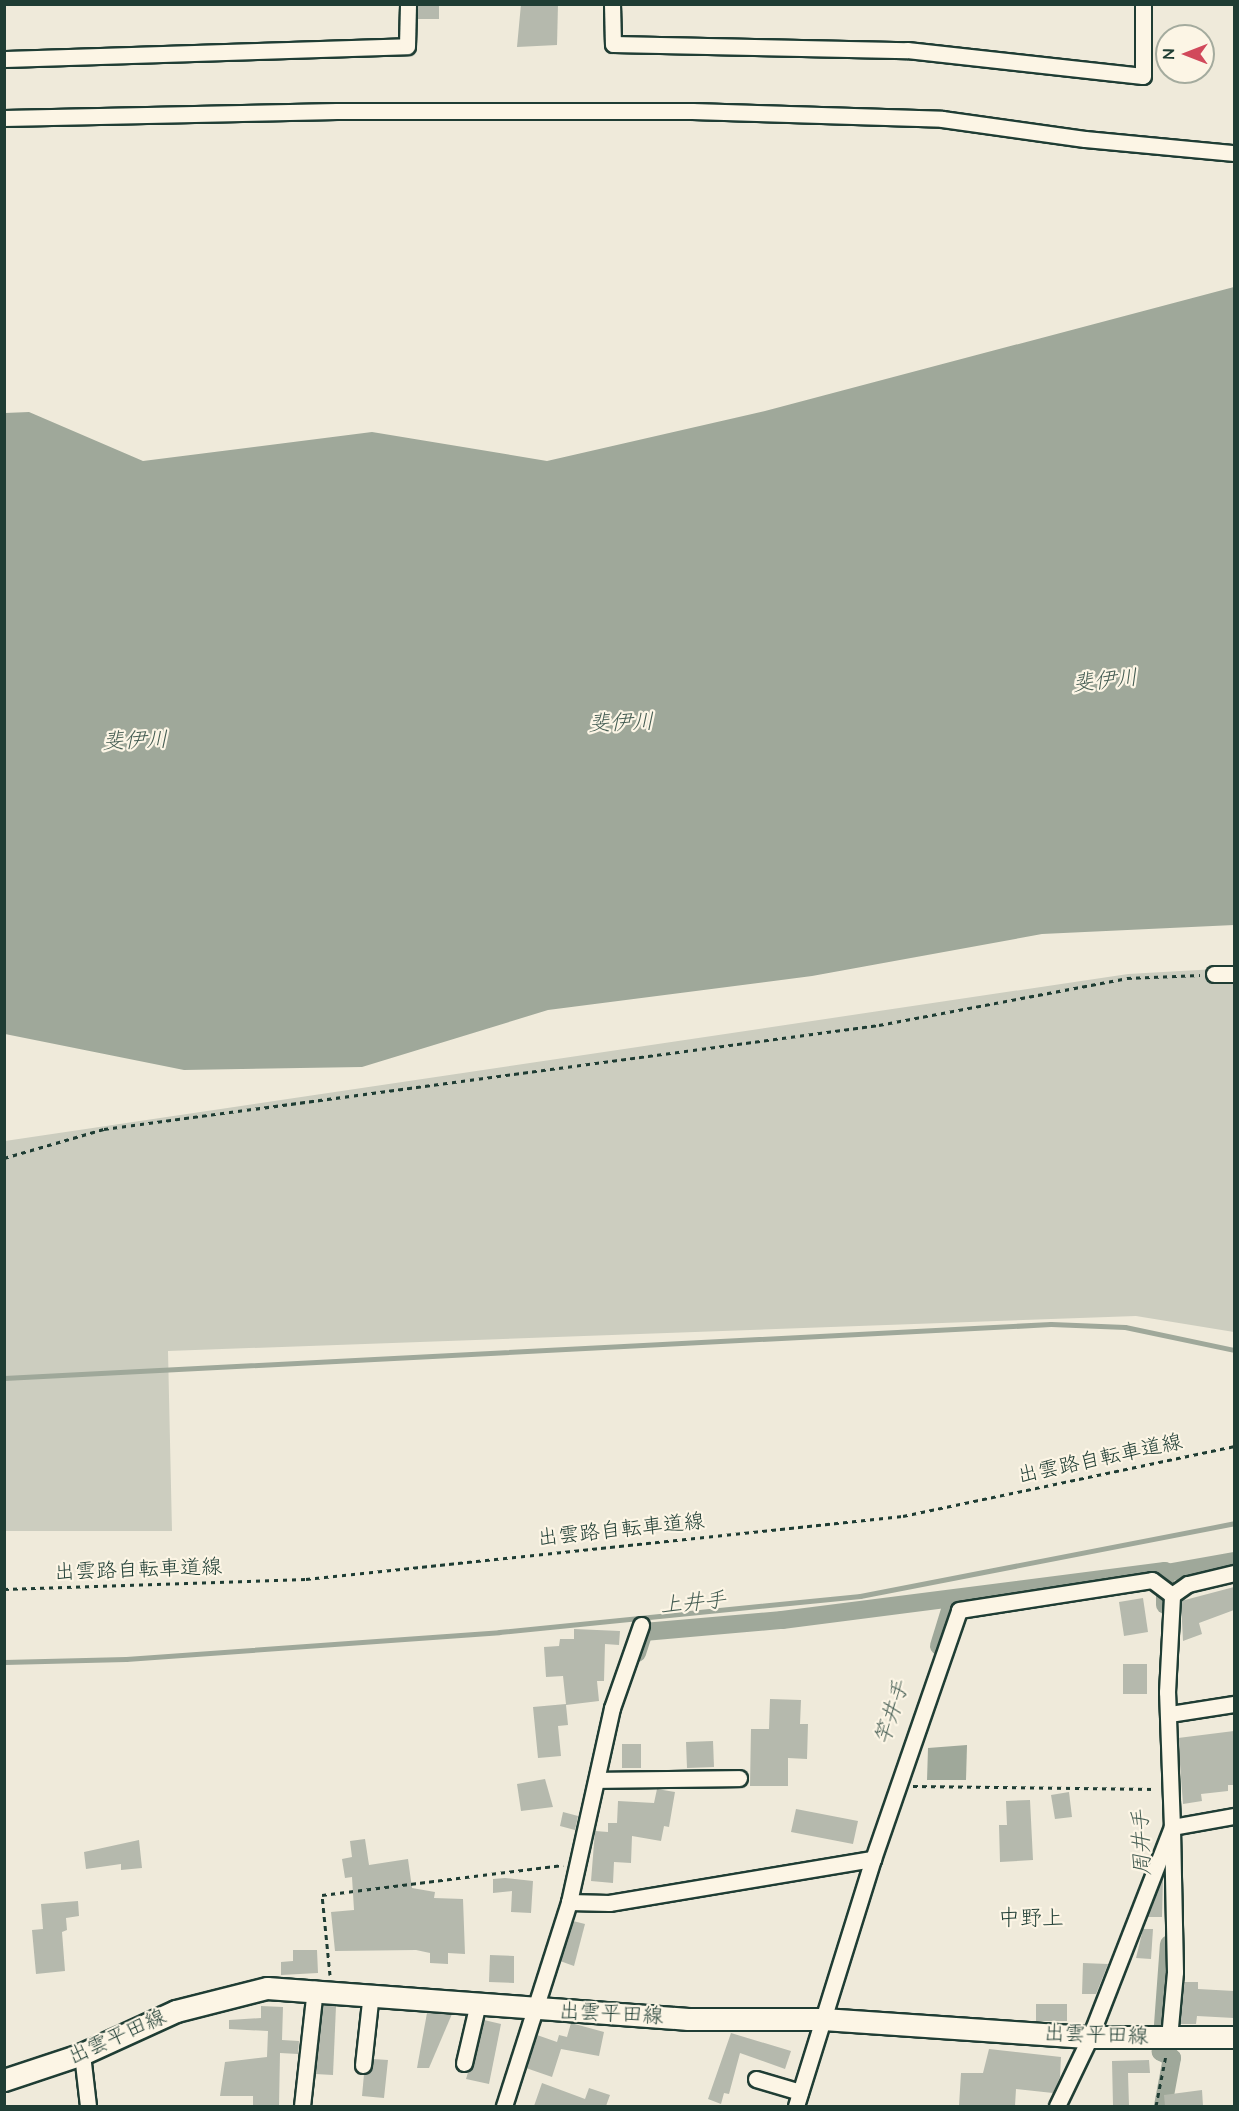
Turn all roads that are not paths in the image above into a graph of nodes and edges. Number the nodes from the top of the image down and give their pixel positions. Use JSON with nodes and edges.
{"nodes":[{"id":1,"x":408,"y":4,"type":"edge"},
{"id":2,"x":612,"y":4,"type":"edge"},
{"id":3,"x":1143,"y":4,"type":"edge"},
{"id":4,"x":4,"y":59,"type":"edge"},
{"id":5,"x":4,"y":118,"type":"edge"},
{"id":6,"x":1234,"y":153,"type":"edge"},
{"id":7,"x":1214,"y":974,"type":"road end"},
{"id":8,"x":1234,"y":974,"type":"edge"},
{"id":9,"x":1234,"y":1573,"type":"edge"},
{"id":10,"x":1172,"y":1595,"type":"junction"},
{"id":11,"x":641,"y":1625,"type":"dead end"},
{"id":12,"x":1234,"y":1704,"type":"edge"},
{"id":13,"x":1170,"y":1714,"type":"junction"},
{"id":14,"x":739,"y":1778,"type":"dead end"},
{"id":15,"x":597,"y":1780,"type":"junction"},
{"id":16,"x":1234,"y":1816,"type":"edge"},
{"id":17,"x":1172,"y":1827,"type":"junction"},
{"id":18,"x":873,"y":1858,"type":"junction"},
{"id":19,"x":569,"y":1902,"type":"junction"},
{"id":20,"x":323,"y":1989,"type":"junction"},
{"id":21,"x":371,"y":1993,"type":"junction"},
{"id":22,"x":478,"y":2003,"type":"junction"},
{"id":23,"x":538,"y":2011,"type":"junction"},
{"id":24,"x":822,"y":2019,"type":"junction"},
{"id":25,"x":1090,"y":2037,"type":"junction"},
{"id":26,"x":1234,"y":2037,"type":"edge"},
{"id":27,"x":1169,"y":2038,"type":"junction"},
{"id":28,"x":82,"y":2054,"type":"junction"},
{"id":29,"x":464,"y":2063,"type":"dead end"},
{"id":30,"x":363,"y":2066,"type":"dead end"},
{"id":31,"x":756,"y":2079,"type":"dead end"},
{"id":32,"x":4,"y":2080,"type":"edge"},
{"id":33,"x":798,"y":2099,"type":"edge"},
{"id":34,"x":88,"y":2106,"type":"edge"},
{"id":35,"x":302,"y":2106,"type":"edge"},
{"id":36,"x":504,"y":2106,"type":"edge"},
{"id":37,"x":1057,"y":2106,"type":"edge"}],
"edges":[{"from":1,"to":4,"type":"street"},
{"from":2,"to":3,"type":"street"},
{"from":5,"to":6,"type":"street"},
{"from":7,"to":8,"type":"street"},
{"from":9,"to":10,"type":"street"},
{"from":10,"to":13,"type":"street"},
{"from":10,"to":18,"type":"street"},
{"from":11,"to":15,"type":"street"},
{"from":12,"to":13,"type":"street"},
{"from":13,"to":17,"type":"street"},
{"from":14,"to":15,"type":"street"},
{"from":15,"to":19,"type":"street"},
{"from":16,"to":17,"type":"street"},
{"from":17,"to":25,"type":"street"},
{"from":17,"to":27,"type":"street"},
{"from":18,"to":19,"type":"street"},
{"from":18,"to":24,"type":"street"},
{"from":19,"to":23,"type":"street"},
{"from":20,"to":21,"type":"main road","name":"出雲平田線"},
{"from":20,"to":28,"type":"main road","name":"出雲平田線"},
{"from":20,"to":35,"type":"street"},
{"from":21,"to":22,"type":"main road","name":"出雲平田線"},
{"from":21,"to":30,"type":"street"},
{"from":22,"to":23,"type":"main road","name":"出雲平田線"},
{"from":22,"to":29,"type":"street"},
{"from":23,"to":24,"type":"main road","name":"出雲平田線"},
{"from":23,"to":36,"type":"street"},
{"from":24,"to":25,"type":"main road","name":"出雲平田線"},
{"from":24,"to":33,"type":"street"},
{"from":25,"to":27,"type":"main road","name":"出雲平田線"},
{"from":25,"to":37,"type":"street"},
{"from":26,"to":27,"type":"main road","name":"出雲平田線"},
{"from":28,"to":32,"type":"main road","name":"出雲平田線"},
{"from":28,"to":34,"type":"street"},
{"from":31,"to":33,"type":"street"}]}
